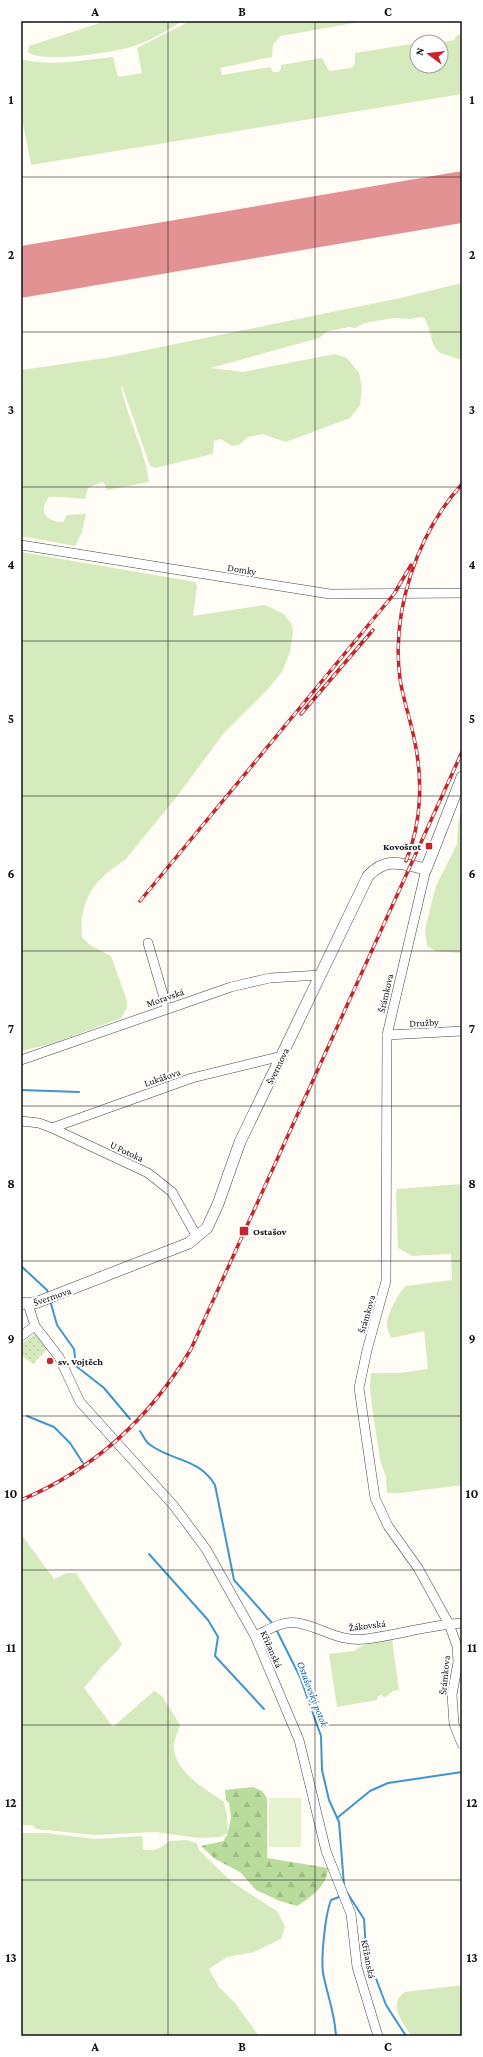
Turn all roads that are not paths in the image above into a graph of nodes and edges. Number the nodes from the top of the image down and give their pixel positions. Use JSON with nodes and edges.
{"nodes":[{"id":1,"x":21,"y":545,"type":"edge"},
{"id":2,"x":462,"y":593,"type":"edge"},
{"id":3,"x":462,"y":777,"type":"edge"},
{"id":4,"x":426,"y":869,"type":"junction"},
{"id":5,"x":148,"y":943,"type":"dead end"},
{"id":6,"x":320,"y":975,"type":"junction"},
{"id":7,"x":167,"y":1008,"type":"junction"},
{"id":8,"x":462,"y":1031,"type":"edge"},
{"id":9,"x":387,"y":1035,"type":"junction"},
{"id":10,"x":282,"y":1056,"type":"junction"},
{"id":11,"x":21,"y":1060,"type":"edge"},
{"id":12,"x":21,"y":1121,"type":"edge"},
{"id":13,"x":52,"y":1128,"type":"junction"},
{"id":14,"x":197,"y":1237,"type":"junction"},
{"id":15,"x":25,"y":1303,"type":"edge"},
{"id":16,"x":35,"y":1326,"type":"junction"},
{"id":17,"x":21,"y":1336,"type":"edge"},
{"id":18,"x":462,"y":1623,"type":"edge"},
{"id":19,"x":449,"y":1624,"type":"junction"},
{"id":20,"x":255,"y":1636,"type":"junction"},
{"id":21,"x":462,"y":1744,"type":"edge"},
{"id":22,"x":378,"y":2036,"type":"edge"}],
"edges":[{"from":1,"to":2,"type":"street","name":"Domky"},
{"from":3,"to":4,"type":"street"},
{"from":4,"to":6,"type":"street","name":"Švermova"},
{"from":4,"to":9,"type":"street","name":"Šrámkova"},
{"from":5,"to":7,"type":"street"},
{"from":6,"to":7,"type":"street","name":"Moravská"},
{"from":6,"to":10,"type":"street","name":"Švermova"},
{"from":7,"to":11,"type":"street","name":"Moravská"},
{"from":8,"to":9,"type":"street","name":"Družby"},
{"from":9,"to":19,"type":"street","name":"Šrámkova"},
{"from":10,"to":13,"type":"street","name":"Lukášova"},
{"from":10,"to":14,"type":"street","name":"Švermova"},
{"from":12,"to":13,"type":"street","name":"U Potoka"},
{"from":13,"to":14,"type":"street","name":"U Potoka"},
{"from":14,"to":15,"type":"street","name":"Švermova"},
{"from":15,"to":16,"type":"street","name":"Křižanská"},
{"from":16,"to":17,"type":"street"},
{"from":16,"to":20,"type":"street","name":"Křižanská"},
{"from":18,"to":19,"type":"street","name":"Žákovská"},
{"from":19,"to":20,"type":"street","name":"Žákovská"},
{"from":19,"to":21,"type":"street","name":"Šrámkova"},
{"from":20,"to":22,"type":"street","name":"Křižanská"}]}
